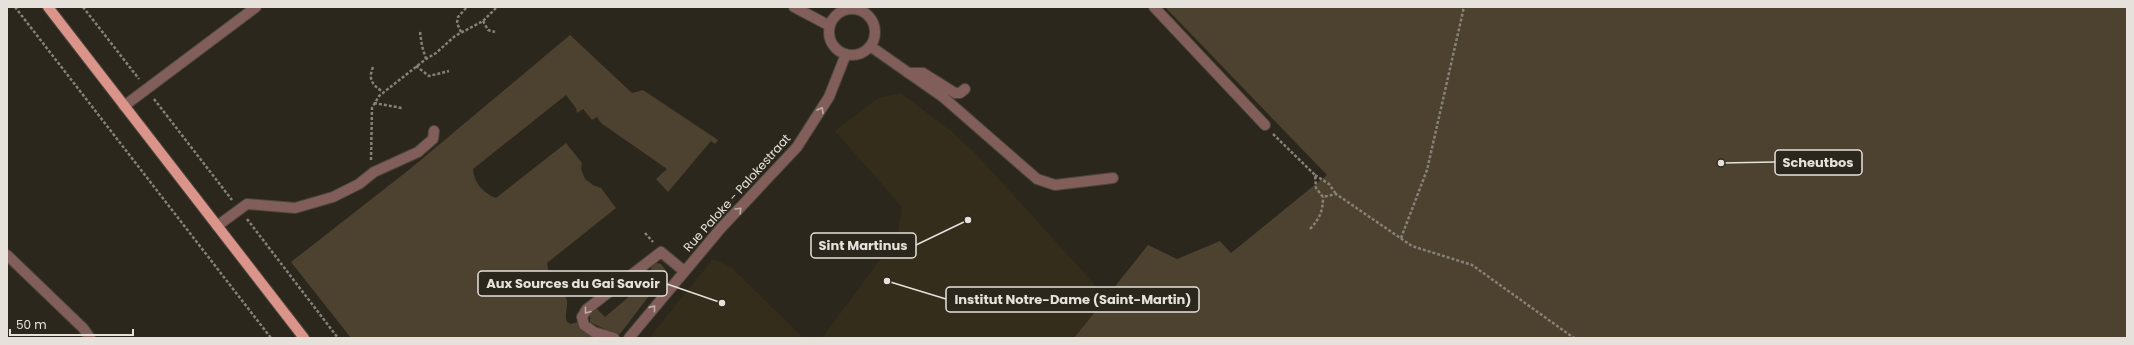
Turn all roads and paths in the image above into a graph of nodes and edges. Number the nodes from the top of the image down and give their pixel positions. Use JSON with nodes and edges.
{"nodes":[{"id":1,"x":15,"y":7,"type":"edge"},
{"id":2,"x":48,"y":7,"type":"edge"},
{"id":3,"x":83,"y":7,"type":"edge"},
{"id":4,"x":256,"y":7,"type":"edge"},
{"id":5,"x":467,"y":7,"type":"edge"},
{"id":6,"x":497,"y":7,"type":"edge"},
{"id":7,"x":794,"y":7,"type":"edge"},
{"id":8,"x":1154,"y":7,"type":"edge"},
{"id":9,"x":1464,"y":7,"type":"edge"},
{"id":10,"x":855,"y":8,"type":"edge"},
{"id":11,"x":483,"y":21,"type":"junction"},
{"id":12,"x":830,"y":26,"type":"junction"},
{"id":13,"x":420,"y":32,"type":"dead end"},
{"id":14,"x":461,"y":32,"type":"junction"},
{"id":15,"x":495,"y":32,"type":"dead end"},
{"id":16,"x":870,"y":46,"type":"junction"},
{"id":17,"x":846,"y":54,"type":"junction"},
{"id":18,"x":426,"y":59,"type":"junction"},
{"id":19,"x":373,"y":66,"type":"dead end"},
{"id":20,"x":416,"y":66,"type":"junction"},
{"id":21,"x":449,"y":71,"type":"dead end"},
{"id":22,"x":908,"y":73,"type":"junction"},
{"id":23,"x":146,"y":89,"type":"junction"},
{"id":24,"x":965,"y":90,"type":"dead end"},
{"id":25,"x":383,"y":92,"type":"junction"},
{"id":26,"x":374,"y":103,"type":"junction"},
{"id":27,"x":124,"y":106,"type":"junction"},
{"id":28,"x":402,"y":108,"type":"dead end"},
{"id":29,"x":1265,"y":125,"type":"joint"},
{"id":30,"x":434,"y":131,"type":"dead end"},
{"id":31,"x":374,"y":172,"type":"junction"},
{"id":32,"x":1315,"y":175,"type":"junction"},
{"id":33,"x":1113,"y":178,"type":"dead end"},
{"id":34,"x":1336,"y":194,"type":"junction"},
{"id":35,"x":1324,"y":196,"type":"junction"},
{"id":36,"x":239,"y":210,"type":"junction"},
{"id":37,"x":217,"y":226,"type":"junction"},
{"id":38,"x":1310,"y":230,"type":"dead end"},
{"id":39,"x":1401,"y":238,"type":"junction"},
{"id":40,"x":7,"y":255,"type":"edge"},
{"id":41,"x":684,"y":271,"type":"junction"},
{"id":42,"x":90,"y":338,"type":"edge"},
{"id":43,"x":271,"y":338,"type":"edge"},
{"id":44,"x":304,"y":338,"type":"edge"},
{"id":45,"x":338,"y":338,"type":"edge"},
{"id":46,"x":614,"y":338,"type":"edge"},
{"id":47,"x":628,"y":338,"type":"edge"},
{"id":48,"x":1574,"y":338,"type":"edge"}],
"edges":[{"from":1,"to":43,"type":"path"},
{"from":2,"to":27,"type":"main road"},
{"from":3,"to":23,"type":"path"},
{"from":4,"to":23,"type":"street"},
{"from":5,"to":14,"type":"path"},
{"from":6,"to":11,"type":"path"},
{"from":7,"to":12,"type":"street"},
{"from":8,"to":29,"type":"street"},
{"from":9,"to":39,"type":"path"},
{"from":10,"to":12,"type":"street"},
{"from":10,"to":16,"type":"street"},
{"from":11,"to":14,"type":"path"},
{"from":11,"to":15,"type":"path"},
{"from":12,"to":17,"type":"street"},
{"from":13,"to":18,"type":"path"},
{"from":14,"to":18,"type":"path"},
{"from":16,"to":17,"type":"street"},
{"from":16,"to":22,"type":"street"},
{"from":41,"to":17,"type":"street","name":"Rue Paloke - Palokestraat","one_way":true},
{"from":18,"to":20,"type":"path"},
{"from":19,"to":25,"type":"path"},
{"from":20,"to":21,"type":"path"},
{"from":20,"to":25,"type":"path"},
{"from":22,"to":24,"type":"street"},
{"from":22,"to":33,"type":"street"},
{"from":23,"to":27,"type":"street"},
{"from":23,"to":36,"type":"path"},
{"from":25,"to":26,"type":"path"},
{"from":26,"to":28,"type":"path"},
{"from":26,"to":31,"type":"path"},
{"from":27,"to":37,"type":"main road"},
{"from":29,"to":32,"type":"path"},
{"from":30,"to":31,"type":"street"},
{"from":31,"to":36,"type":"street"},
{"from":32,"to":34,"type":"path"},
{"from":32,"to":35,"type":"path"},
{"from":34,"to":35,"type":"path"},
{"from":34,"to":39,"type":"path"},
{"from":35,"to":38,"type":"path"},
{"from":36,"to":37,"type":"street"},
{"from":36,"to":45,"type":"path"},
{"from":37,"to":44,"type":"main road"},
{"from":39,"to":48,"type":"path"},
{"from":40,"to":42,"type":"street"},
{"from":41,"to":46,"type":"street","one_way":true},
{"from":47,"to":41,"type":"street","name":"Rue Paloke - Palokestraat","one_way":true}]}
